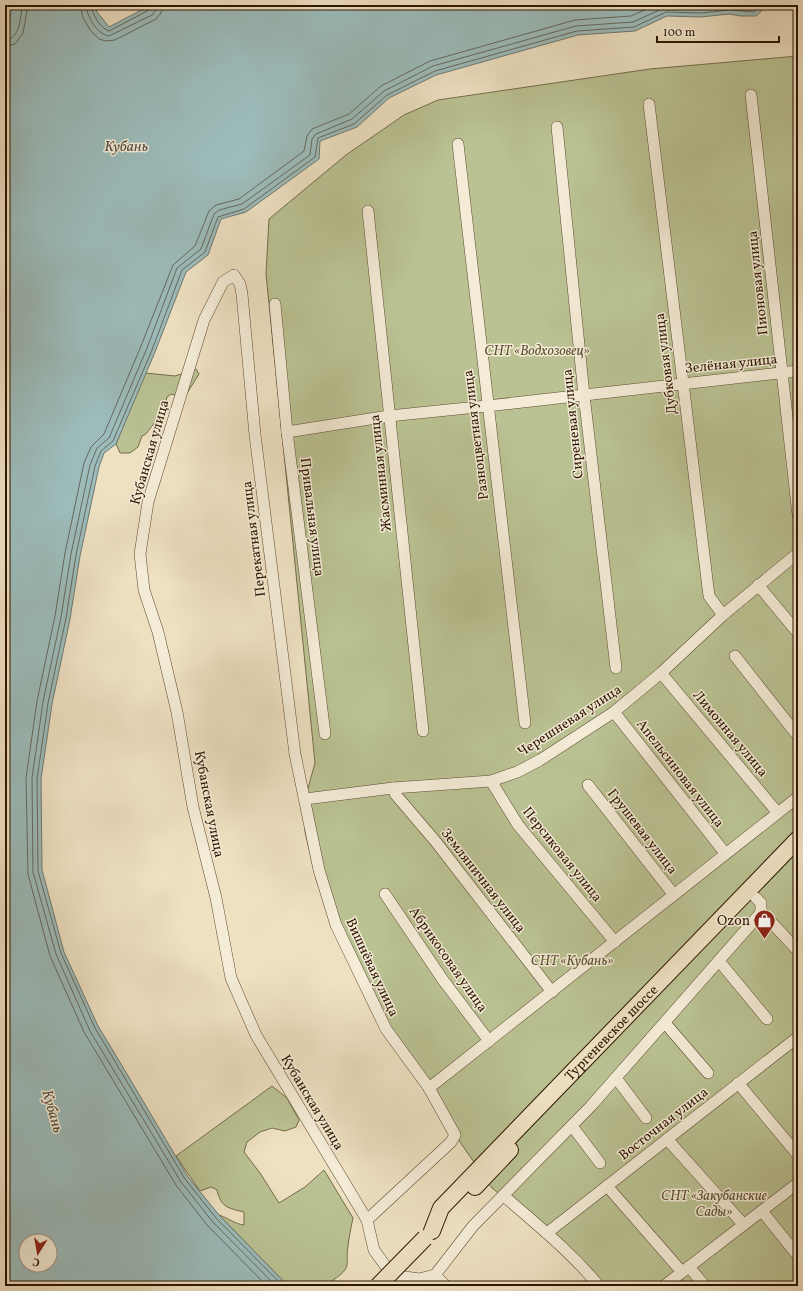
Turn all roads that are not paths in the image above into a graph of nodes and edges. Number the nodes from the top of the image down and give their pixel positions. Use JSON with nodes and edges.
{"nodes":[{"id":1,"x":751,"y":95,"type":"dead end"},
{"id":2,"x":649,"y":104,"type":"dead end"},
{"id":3,"x":557,"y":127,"type":"dead end"},
{"id":4,"x":458,"y":144,"type":"dead end"},
{"id":5,"x":368,"y":211,"type":"dead end"},
{"id":6,"x":234,"y":275,"type":"joint"},
{"id":7,"x":275,"y":304,"type":"dead end"},
{"id":8,"x":798,"y":371,"type":"edge"},
{"id":9,"x":782,"y":373,"type":"junction"},
{"id":10,"x":683,"y":384,"type":"junction"},
{"id":11,"x":584,"y":395,"type":"junction"},
{"id":12,"x":487,"y":406,"type":"junction"},
{"id":13,"x":389,"y":416,"type":"junction"},
{"id":14,"x":287,"y":432,"type":"junction"},
{"id":15,"x":798,"y":516,"type":"edge"},
{"id":16,"x":798,"y":553,"type":"edge"},
{"id":17,"x":758,"y":585,"type":"junction"},
{"id":18,"x":723,"y":615,"type":"junction"},
{"id":19,"x":798,"y":633,"type":"edge"},
{"id":20,"x":735,"y":656,"type":"dead end"},
{"id":21,"x":616,"y":668,"type":"dead end"},
{"id":22,"x":661,"y":673,"type":"junction"},
{"id":23,"x":614,"y":712,"type":"junction"},
{"id":24,"x":525,"y":723,"type":"dead end"},
{"id":25,"x":423,"y":731,"type":"dead end"},
{"id":26,"x":325,"y":734,"type":"dead end"},
{"id":27,"x":798,"y":736,"type":"edge"},
{"id":28,"x":491,"y":781,"type":"junction"},
{"id":29,"x":588,"y":784,"type":"dead end"},
{"id":30,"x":393,"y":788,"type":"junction"},
{"id":31,"x":798,"y":797,"type":"edge"},
{"id":32,"x":306,"y":800,"type":"junction"},
{"id":33,"x":777,"y":812,"type":"junction"},
{"id":34,"x":798,"y":839,"type":"edge"},
{"id":35,"x":725,"y":853,"type":"junction"},
{"id":36,"x":798,"y":853,"type":"edge"},
{"id":37,"x":386,"y":894,"type":"dead end"},
{"id":38,"x":761,"y":894,"type":"junction"},
{"id":39,"x":674,"y":895,"type":"junction"},
{"id":40,"x":615,"y":942,"type":"junction"},
{"id":41,"x":798,"y":951,"type":"edge"},
{"id":42,"x":719,"y":961,"type":"junction"},
{"id":43,"x":552,"y":992,"type":"junction"},
{"id":44,"x":766,"y":1019,"type":"dead end"},
{"id":45,"x":665,"y":1022,"type":"junction"},
{"id":46,"x":797,"y":1040,"type":"edge"},
{"id":47,"x":489,"y":1041,"type":"junction"},
{"id":48,"x":708,"y":1073,"type":"dead end"},
{"id":49,"x":616,"y":1078,"type":"junction"},
{"id":50,"x":738,"y":1083,"type":"junction"},
{"id":51,"x":429,"y":1088,"type":"junction"},
{"id":52,"x":646,"y":1118,"type":"dead end"},
{"id":53,"x":572,"y":1126,"type":"junction"},
{"id":54,"x":667,"y":1139,"type":"junction"},
{"id":55,"x":798,"y":1156,"type":"edge"},
{"id":56,"x":600,"y":1163,"type":"dead end"},
{"id":57,"x":798,"y":1182,"type":"edge"},
{"id":58,"x":607,"y":1186,"type":"junction"},
{"id":59,"x":504,"y":1196,"type":"junction"},
{"id":60,"x":762,"y":1212,"type":"junction"},
{"id":61,"x":367,"y":1220,"type":"junction"},
{"id":62,"x":744,"y":1225,"type":"junction"},
{"id":63,"x":547,"y":1233,"type":"junction"},
{"id":64,"x":798,"y":1256,"type":"edge"},
{"id":65,"x":686,"y":1269,"type":"junction"},
{"id":66,"x":435,"y":1275,"type":"junction"},
{"id":67,"x":378,"y":1286,"type":"edge"},
{"id":68,"x":446,"y":1286,"type":"edge"},
{"id":69,"x":599,"y":1286,"type":"edge"},
{"id":70,"x":664,"y":1286,"type":"edge"},
{"id":71,"x":705,"y":1286,"type":"edge"}],
"edges":[{"from":1,"to":9,"type":"street","name":"Пионовая улица"},
{"from":2,"to":10,"type":"street","name":"Дубковая улица"},
{"from":3,"to":11,"type":"street","name":"Сиреневая улица"},
{"from":4,"to":12,"type":"street","name":"Разноцветная улица"},
{"from":5,"to":13,"type":"street","name":"Жасминная улица"},
{"from":6,"to":32,"type":"street","name":"Перекатная улица"},
{"from":6,"to":61,"type":"street","name":"Кубанская улица"},
{"from":7,"to":14,"type":"street","name":"Привальная улица"},
{"from":8,"to":9,"type":"street","name":"Зелёная улица"},
{"from":9,"to":10,"type":"street","name":"Зелёная улица"},
{"from":9,"to":15,"type":"street","name":"Пионовая улица"},
{"from":10,"to":11,"type":"street","name":"Зелёная улица"},
{"from":10,"to":18,"type":"street","name":"Дубковая улица"},
{"from":11,"to":12,"type":"street","name":"Зелёная улица"},
{"from":11,"to":21,"type":"street","name":"Сиреневая улица"},
{"from":12,"to":13,"type":"street","name":"Зелёная улица"},
{"from":12,"to":24,"type":"street","name":"Разноцветная улица"},
{"from":13,"to":14,"type":"street","name":"Зелёная улица"},
{"from":13,"to":25,"type":"street","name":"Жасминная улица"},
{"from":14,"to":26,"type":"street","name":"Привальная улица"},
{"from":16,"to":17,"type":"street","name":"Черешневая улица"},
{"from":17,"to":18,"type":"street","name":"Черешневая улица"},
{"from":17,"to":19,"type":"street"},
{"from":18,"to":22,"type":"street","name":"Черешневая улица"},
{"from":20,"to":27,"type":"street"},
{"from":22,"to":23,"type":"street","name":"Черешневая улица"},
{"from":22,"to":33,"type":"street","name":"Лимонная улица"},
{"from":23,"to":28,"type":"street","name":"Черешневая улица"},
{"from":23,"to":35,"type":"street","name":"Апельсиновая улица"},
{"from":28,"to":30,"type":"street","name":"Черешневая улица"},
{"from":28,"to":40,"type":"street","name":"Персиковая улица"},
{"from":29,"to":39,"type":"street","name":"Грушевая улица"},
{"from":30,"to":32,"type":"street","name":"Черешневая улица"},
{"from":30,"to":43,"type":"street","name":"Земляничная улица"},
{"from":31,"to":33,"type":"street"},
{"from":32,"to":51,"type":"street","name":"Вишнёвая улица"},
{"from":33,"to":35,"type":"street"},
{"from":34,"to":38,"type":"highway","name":"Тургеневское шоссе"},
{"from":35,"to":39,"type":"street"},
{"from":36,"to":38,"type":"highway","name":"Тургеневское шоссе"},
{"from":37,"to":47,"type":"street","name":"Абрикосовая улица"},
{"from":38,"to":41,"type":"street"},
{"from":38,"to":42,"type":"street"},
{"from":38,"to":67,"type":"highway","name":"Тургеневское шоссе","bridge":true},
{"from":39,"to":40,"type":"street"},
{"from":40,"to":43,"type":"street"},
{"from":42,"to":44,"type":"street"},
{"from":42,"to":45,"type":"street"},
{"from":43,"to":47,"type":"street"},
{"from":45,"to":48,"type":"street"},
{"from":45,"to":49,"type":"street"},
{"from":46,"to":50,"type":"street","name":"Восточная улица"},
{"from":47,"to":51,"type":"street"},
{"from":49,"to":52,"type":"street"},
{"from":49,"to":53,"type":"street"},
{"from":50,"to":54,"type":"street","name":"Восточная улица"},
{"from":50,"to":55,"type":"street"},
{"from":51,"to":61,"type":"street","name":"Вишнёвая улица"},
{"from":53,"to":56,"type":"street"},
{"from":53,"to":59,"type":"street"},
{"from":54,"to":58,"type":"street","name":"Восточная улица"},
{"from":54,"to":62,"type":"street"},
{"from":57,"to":60,"type":"street"},
{"from":58,"to":63,"type":"street","name":"Восточная улица"},
{"from":58,"to":65,"type":"street"},
{"from":59,"to":63,"type":"street"},
{"from":59,"to":66,"type":"street"},
{"from":60,"to":62,"type":"street"},
{"from":60,"to":64,"type":"street"},
{"from":61,"to":66,"type":"street","name":"Кубанская улица"},
{"from":62,"to":65,"type":"street"},
{"from":63,"to":69,"type":"street"},
{"from":65,"to":70,"type":"street"},
{"from":65,"to":71,"type":"street"},
{"from":66,"to":68,"type":"street"}]}
